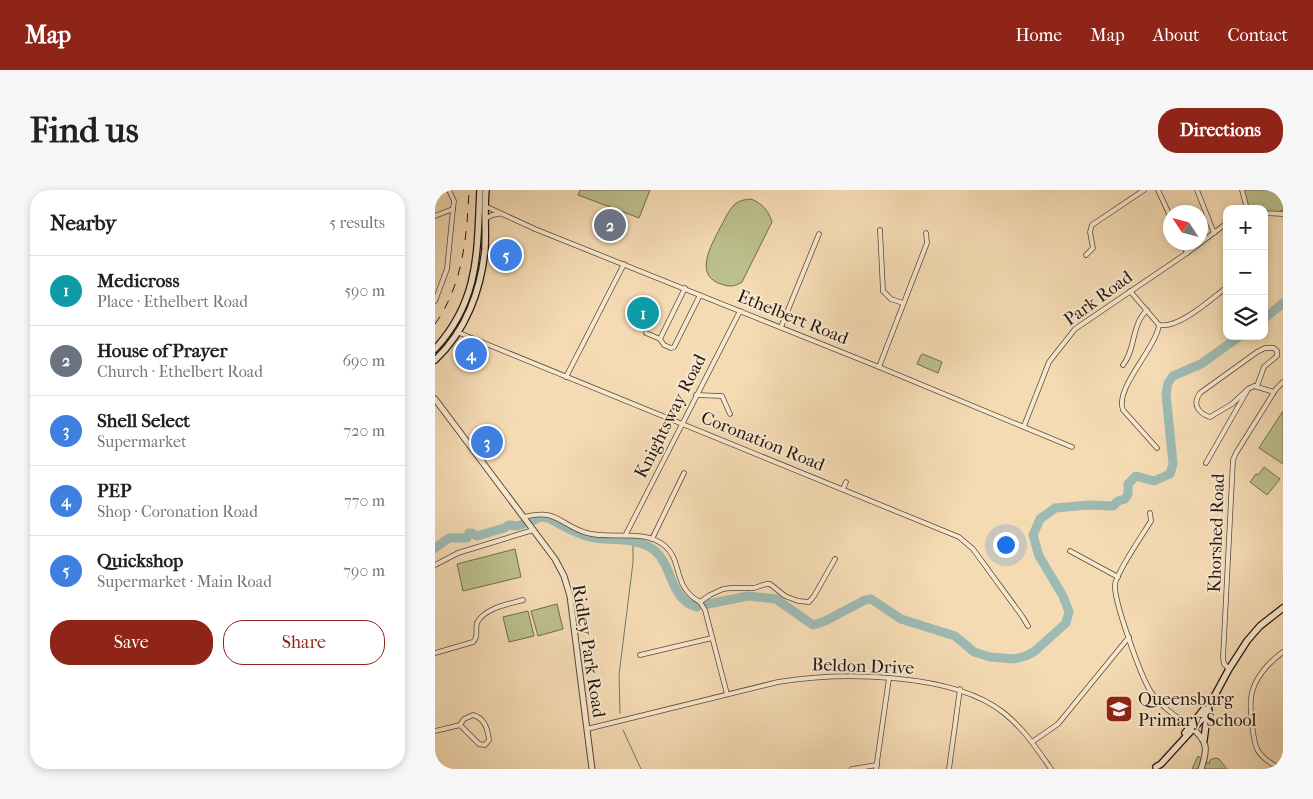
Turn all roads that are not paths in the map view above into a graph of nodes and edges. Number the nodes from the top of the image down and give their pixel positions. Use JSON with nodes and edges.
{"nodes":[{"id":1,"x":449,"y":190,"type":"edge"},
{"id":2,"x":480,"y":190,"type":"edge"},
{"id":3,"x":486,"y":190,"type":"edge"},
{"id":4,"x":1144,"y":190,"type":"edge"},
{"id":5,"x":1158,"y":190,"type":"edge"},
{"id":6,"x":1197,"y":190,"type":"edge"},
{"id":7,"x":1242,"y":190,"type":"edge"},
{"id":8,"x":479,"y":202,"type":"junction"},
{"id":9,"x":1165,"y":205,"type":"edge"},
{"id":10,"x":1246,"y":205,"type":"edge"},
{"id":11,"x":485,"y":206,"type":"junction"},
{"id":12,"x":453,"y":209,"type":"junction"},
{"id":13,"x":1268,"y":213,"type":"edge"},
{"id":14,"x":502,"y":214,"type":"junction"},
{"id":15,"x":1283,"y":214,"type":"edge"},
{"id":16,"x":435,"y":216,"type":"edge"},
{"id":17,"x":485,"y":219,"type":"junction"},
{"id":18,"x":1223,"y":226,"type":"edge"},
{"id":19,"x":880,"y":230,"type":"dead end"},
{"id":20,"x":926,"y":232,"type":"dead end"},
{"id":21,"x":1213,"y":233,"type":"junction"},
{"id":22,"x":819,"y":234,"type":"dead end"},
{"id":23,"x":1186,"y":250,"type":"edge"},
{"id":24,"x":1187,"y":253,"type":"junction"},
{"id":25,"x":1086,"y":254,"type":"dead end"},
{"id":26,"x":624,"y":264,"type":"junction"},
{"id":27,"x":685,"y":288,"type":"junction"},
{"id":28,"x":1223,"y":290,"type":"edge"},
{"id":29,"x":1130,"y":291,"type":"junction"},
{"id":30,"x":700,"y":295,"type":"junction"},
{"id":31,"x":435,"y":301,"type":"edge"},
{"id":32,"x":903,"y":303,"type":"junction"},
{"id":33,"x":1147,"y":310,"type":"junction"},
{"id":34,"x":740,"y":311,"type":"junction"},
{"id":35,"x":1159,"y":324,"type":"junction"},
{"id":36,"x":781,"y":327,"type":"junction"},
{"id":37,"x":451,"y":329,"type":"junction"},
{"id":38,"x":458,"y":333,"type":"junction"},
{"id":39,"x":646,"y":333,"type":"dead end"},
{"id":40,"x":660,"y":339,"type":"junction"},
{"id":41,"x":435,"y":349,"type":"edge"},
{"id":42,"x":435,"y":360,"type":"edge"},
{"id":43,"x":1123,"y":365,"type":"dead end"},
{"id":44,"x":879,"y":367,"type":"junction"},
{"id":45,"x":566,"y":377,"type":"junction"},
{"id":46,"x":1283,"y":382,"type":"edge"},
{"id":47,"x":1257,"y":386,"type":"junction"},
{"id":48,"x":1248,"y":389,"type":"junction"},
{"id":49,"x":1274,"y":392,"type":"junction"},
{"id":50,"x":696,"y":395,"type":"junction"},
{"id":51,"x":435,"y":399,"type":"edge"},
{"id":52,"x":730,"y":414,"type":"dead end"},
{"id":53,"x":682,"y":424,"type":"junction"},
{"id":54,"x":1024,"y":426,"type":"junction"},
{"id":55,"x":1072,"y":447,"type":"dead end"},
{"id":56,"x":1157,"y":448,"type":"dead end"},
{"id":57,"x":1207,"y":463,"type":"dead end"},
{"id":58,"x":797,"y":470,"type":"junction"},
{"id":59,"x":685,"y":473,"type":"dead end"},
{"id":60,"x":804,"y":473,"type":"junction"},
{"id":61,"x":822,"y":473,"type":"dead end"},
{"id":62,"x":819,"y":479,"type":"junction"},
{"id":63,"x":847,"y":482,"type":"dead end"},
{"id":64,"x":843,"y":489,"type":"junction"},
{"id":65,"x":1150,"y":513,"type":"dead end"},
{"id":66,"x":524,"y":516,"type":"junction"},
{"id":67,"x":934,"y":520,"type":"dead end"},
{"id":68,"x":931,"y":525,"type":"junction"},
{"id":69,"x":533,"y":530,"type":"junction"},
{"id":70,"x":626,"y":534,"type":"junction"},
{"id":71,"x":652,"y":540,"type":"junction"},
{"id":72,"x":1070,"y":551,"type":"dead end"},
{"id":73,"x":835,"y":559,"type":"dead end"},
{"id":74,"x":435,"y":565,"type":"edge"},
{"id":75,"x":1118,"y":577,"type":"junction"},
{"id":76,"x":523,"y":600,"type":"dead end"},
{"id":77,"x":701,"y":602,"type":"junction"},
{"id":78,"x":1283,"y":608,"type":"edge"},
{"id":79,"x":1028,"y":626,"type":"dead end"},
{"id":80,"x":1129,"y":637,"type":"junction"},
{"id":81,"x":712,"y":638,"type":"junction"},
{"id":82,"x":1283,"y":652,"type":"edge"},
{"id":83,"x":435,"y":653,"type":"edge"},
{"id":84,"x":640,"y":656,"type":"dead end"},
{"id":85,"x":1229,"y":669,"type":"junction"},
{"id":86,"x":889,"y":678,"type":"junction"},
{"id":87,"x":960,"y":690,"type":"junction"},
{"id":88,"x":727,"y":694,"type":"junction"},
{"id":89,"x":1210,"y":704,"type":"junction"},
{"id":90,"x":459,"y":725,"type":"junction"},
{"id":91,"x":1192,"y":728,"type":"junction"},
{"id":92,"x":587,"y":729,"type":"junction"},
{"id":93,"x":435,"y":732,"type":"edge"},
{"id":94,"x":1204,"y":740,"type":"junction"},
{"id":95,"x":1032,"y":742,"type":"junction"},
{"id":96,"x":876,"y":767,"type":"edge"},
{"id":97,"x":1155,"y":768,"type":"edge"},
{"id":98,"x":592,"y":769,"type":"edge"},
{"id":99,"x":852,"y":769,"type":"edge"},
{"id":100,"x":949,"y":769,"type":"edge"},
{"id":101,"x":1051,"y":769,"type":"edge"},
{"id":102,"x":1201,"y":769,"type":"edge"},
{"id":103,"x":1281,"y":769,"type":"edge"}],
"edges":[{"from":1,"to":12,"type":"street"},
{"from":2,"to":8,"type":"main road"},
{"from":3,"to":11,"type":"main road"},
{"from":4,"to":25,"type":"street"},
{"from":5,"to":9,"type":"street"},
{"from":6,"to":21,"type":"street"},
{"from":7,"to":10,"type":"street"},
{"from":8,"to":11,"type":"street","name":"Ethelbert Road"},
{"from":8,"to":37,"type":"main road"},
{"from":11,"to":14,"type":"street","name":"Ethelbert Road"},
{"from":11,"to":17,"type":"main road"},
{"from":12,"to":16,"type":"street"},
{"from":12,"to":31,"type":"street"},
{"from":13,"to":15,"type":"street"},
{"from":14,"to":17,"type":"street"},
{"from":14,"to":26,"type":"street","name":"Ethelbert Road"},
{"from":17,"to":38,"type":"main road"},
{"from":18,"to":21,"type":"street","name":"Park Road"},
{"from":19,"to":32,"type":"street"},
{"from":20,"to":32,"type":"street"},
{"from":21,"to":24,"type":"street","name":"Park Road"},
{"from":22,"to":36,"type":"street"},
{"from":23,"to":24,"type":"street"},
{"from":24,"to":29,"type":"street","name":"Park Road"},
{"from":26,"to":27,"type":"street","name":"Ethelbert Road"},
{"from":26,"to":45,"type":"street"},
{"from":27,"to":30,"type":"street","name":"Ethelbert Road"},
{"from":27,"to":40,"type":"street"},
{"from":28,"to":35,"type":"street"},
{"from":29,"to":33,"type":"street"},
{"from":29,"to":54,"type":"street","name":"Park Road"},
{"from":30,"to":34,"type":"street","name":"Ethelbert Road"},
{"from":30,"to":40,"type":"street"},
{"from":32,"to":44,"type":"street"},
{"from":33,"to":35,"type":"street"},
{"from":33,"to":43,"type":"street"},
{"from":34,"to":36,"type":"street","name":"Ethelbert Road"},
{"from":34,"to":50,"type":"street","name":"Knightsway Road"},
{"from":35,"to":56,"type":"street"},
{"from":36,"to":44,"type":"street","name":"Ethelbert Road"},
{"from":37,"to":38,"type":"street","name":"Coronation Road"},
{"from":37,"to":41,"type":"main road"},
{"from":38,"to":42,"type":"main road"},
{"from":38,"to":45,"type":"street","name":"Coronation Road"},
{"from":39,"to":40,"type":"street"},
{"from":44,"to":54,"type":"street","name":"Ethelbert Road"},
{"from":45,"to":53,"type":"street","name":"Coronation Road"},
{"from":46,"to":49,"type":"street","name":"Khorshed Road"},
{"from":47,"to":48,"type":"street"},
{"from":47,"to":48,"type":"street"},
{"from":47,"to":49,"type":"street"},
{"from":48,"to":57,"type":"street"},
{"from":49,"to":85,"type":"street","name":"Khorshed Road"},
{"from":50,"to":52,"type":"street"},
{"from":50,"to":53,"type":"street","name":"Knightsway Road"},
{"from":51,"to":66,"type":"street","name":"Ridley Park Road"},
{"from":53,"to":58,"type":"street","name":"Coronation Road"},
{"from":53,"to":70,"type":"street","name":"Knightsway Road"},
{"from":54,"to":55,"type":"street","name":"Ethelbert Road"},
{"from":58,"to":60,"type":"street","name":"Coronation Road"},
{"from":58,"to":60,"type":"street"},
{"from":59,"to":71,"type":"street"},
{"from":60,"to":62,"type":"street","name":"Coronation Road"},
{"from":61,"to":62,"type":"street"},
{"from":62,"to":64,"type":"street","name":"Coronation Road"},
{"from":63,"to":64,"type":"street"},
{"from":64,"to":68,"type":"street","name":"Coronation Road"},
{"from":65,"to":75,"type":"street"},
{"from":66,"to":69,"type":"street","name":"Ridley Park Road"},
{"from":66,"to":70,"type":"street"},
{"from":67,"to":68,"type":"street"},
{"from":68,"to":79,"type":"street","name":"Coronation Road"},
{"from":69,"to":74,"type":"street"},
{"from":69,"to":92,"type":"street","name":"Ridley Park Road"},
{"from":70,"to":71,"type":"street"},
{"from":71,"to":77,"type":"street"},
{"from":72,"to":75,"type":"street"},
{"from":73,"to":77,"type":"street"},
{"from":75,"to":80,"type":"street"},
{"from":76,"to":83,"type":"street"},
{"from":77,"to":81,"type":"street"},
{"from":78,"to":85,"type":"main road"},
{"from":80,"to":91,"type":"street"},
{"from":80,"to":95,"type":"street"},
{"from":81,"to":84,"type":"street"},
{"from":81,"to":88,"type":"street"},
{"from":82,"to":103,"type":"street"},
{"from":85,"to":89,"type":"main road"},
{"from":86,"to":87,"type":"street","name":"Beldon Drive"},
{"from":86,"to":88,"type":"street","name":"Beldon Drive"},
{"from":86,"to":96,"type":"street"},
{"from":87,"to":95,"type":"street","name":"Beldon Drive"},
{"from":87,"to":100,"type":"street"},
{"from":88,"to":92,"type":"street","name":"Beldon Drive"},
{"from":89,"to":91,"type":"main road"},
{"from":89,"to":94,"type":"main road"},
{"from":90,"to":90,"type":"street"},
{"from":90,"to":93,"type":"street"},
{"from":91,"to":94,"type":"street"},
{"from":91,"to":97,"type":"main road"},
{"from":92,"to":98,"type":"street","name":"Ridley Park Road"},
{"from":94,"to":102,"type":"street"},
{"from":95,"to":101,"type":"street","name":"Beldon Drive"},
{"from":96,"to":99,"type":"street"}]}
